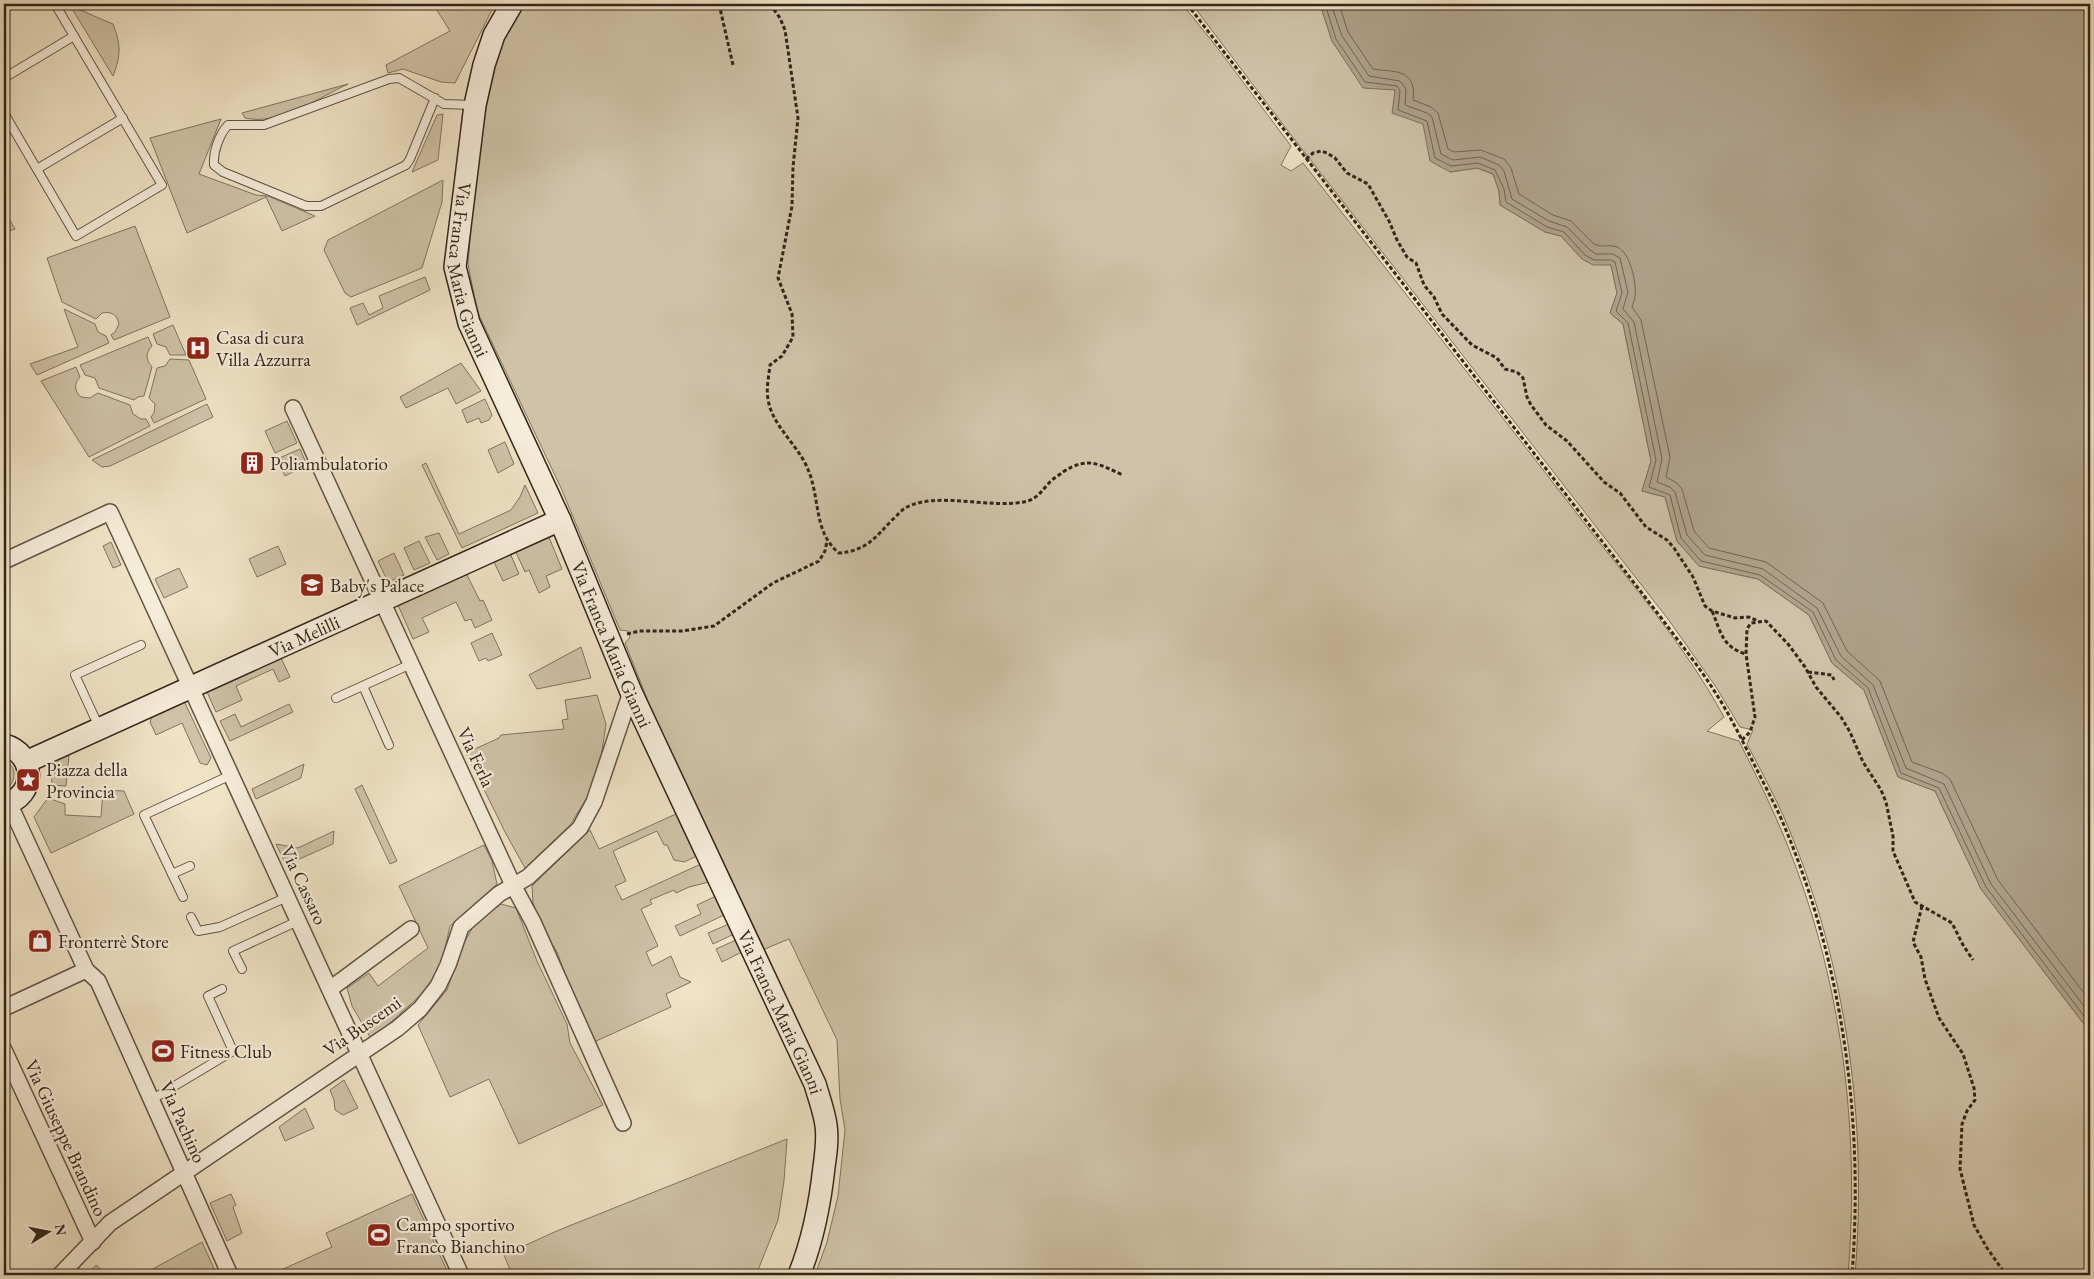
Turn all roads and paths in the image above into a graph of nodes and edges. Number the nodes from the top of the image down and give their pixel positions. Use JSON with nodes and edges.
{"nodes":[{"id":1,"x":55,"y":4,"type":"edge"},
{"id":2,"x":512,"y":4,"type":"edge"},
{"id":3,"x":719,"y":4,"type":"edge"},
{"id":4,"x":770,"y":4,"type":"edge"},
{"id":5,"x":1187,"y":4,"type":"edge"},
{"id":6,"x":74,"y":36,"type":"junction"},
{"id":7,"x":733,"y":65,"type":"dead end"},
{"id":8,"x":4,"y":78,"type":"edge"},
{"id":9,"x":435,"y":98,"type":"junction"},
{"id":10,"x":474,"y":105,"type":"junction"},
{"id":11,"x":4,"y":113,"type":"edge"},
{"id":12,"x":122,"y":118,"type":"junction"},
{"id":13,"x":1306,"y":159,"type":"junction"},
{"id":14,"x":37,"y":169,"type":"junction"},
{"id":15,"x":293,"y":408,"type":"dead end"},
{"id":16,"x":1123,"y":475,"type":"dead end"},
{"id":17,"x":560,"y":520,"type":"junction"},
{"id":18,"x":827,"y":541,"type":"junction"},
{"id":19,"x":4,"y":561,"type":"edge"},
{"id":20,"x":382,"y":601,"type":"junction"},
{"id":21,"x":1712,"y":611,"type":"junction"},
{"id":22,"x":1758,"y":621,"type":"junction"},
{"id":23,"x":610,"y":640,"type":"junction"},
{"id":24,"x":141,"y":645,"type":"dead end"},
{"id":25,"x":1746,"y":654,"type":"junction"},
{"id":26,"x":411,"y":664,"type":"junction"},
{"id":27,"x":1808,"y":672,"type":"junction"},
{"id":28,"x":1834,"y":680,"type":"dead end"},
{"id":29,"x":363,"y":686,"type":"junction"},
{"id":30,"x":190,"y":687,"type":"junction"},
{"id":31,"x":631,"y":692,"type":"junction"},
{"id":32,"x":336,"y":698,"type":"dead end"},
{"id":33,"x":100,"y":729,"type":"junction"},
{"id":34,"x":1742,"y":740,"type":"junction"},
{"id":35,"x":390,"y":745,"type":"dead end"},
{"id":36,"x":4,"y":746,"type":"edge"},
{"id":37,"x":26,"y":762,"type":"junction"},
{"id":38,"x":230,"y":774,"type":"junction"},
{"id":39,"x":6,"y":804,"type":"edge"},
{"id":40,"x":190,"y":866,"type":"dead end"},
{"id":41,"x":172,"y":874,"type":"junction"},
{"id":42,"x":513,"y":885,"type":"junction"},
{"id":43,"x":183,"y":897,"type":"dead end"},
{"id":44,"x":287,"y":898,"type":"junction"},
{"id":45,"x":1922,"y":906,"type":"junction"},
{"id":46,"x":191,"y":917,"type":"dead end"},
{"id":47,"x":298,"y":921,"type":"junction"},
{"id":48,"x":411,"y":929,"type":"dead end"},
{"id":49,"x":1973,"y":960,"type":"dead end"},
{"id":50,"x":242,"y":969,"type":"dead end"},
{"id":51,"x":86,"y":970,"type":"junction"},
{"id":52,"x":222,"y":989,"type":"dead end"},
{"id":53,"x":330,"y":989,"type":"junction"},
{"id":54,"x":4,"y":1008,"type":"edge"},
{"id":55,"x":4,"y":1050,"type":"edge"},
{"id":56,"x":359,"y":1054,"type":"junction"},
{"id":57,"x":151,"y":1100,"type":"junction"},
{"id":58,"x":623,"y":1124,"type":"dead end"},
{"id":59,"x":184,"y":1171,"type":"junction"},
{"id":60,"x":93,"y":1242,"type":"junction"},
{"id":61,"x":60,"y":1275,"type":"edge"},
{"id":62,"x":230,"y":1275,"type":"edge"},
{"id":63,"x":462,"y":1275,"type":"edge"},
{"id":64,"x":798,"y":1275,"type":"edge"},
{"id":65,"x":1852,"y":1275,"type":"edge"},
{"id":66,"x":2006,"y":1275,"type":"edge"}],
"edges":[{"from":1,"to":6,"type":"lane"},
{"from":2,"to":10,"type":"street","name":"Via Franca Maria Gianni"},
{"from":3,"to":7,"type":"path"},
{"from":4,"to":18,"type":"path"},
{"from":5,"to":13,"type":"path"},
{"from":6,"to":8,"type":"lane"},
{"from":6,"to":12,"type":"lane"},
{"from":9,"to":9,"type":"lane"},
{"from":9,"to":10,"type":"lane"},
{"from":10,"to":17,"type":"street","name":"Via Franca Maria Gianni"},
{"from":11,"to":14,"type":"lane"},
{"from":12,"to":14,"type":"lane"},
{"from":12,"to":14,"type":"lane"},
{"from":13,"to":21,"type":"path"},
{"from":13,"to":34,"type":"path"},
{"from":15,"to":20,"type":"street","name":"Via Ferla"},
{"from":16,"to":18,"type":"path"},
{"from":17,"to":20,"type":"street","name":"Via Melilli"},
{"from":17,"to":23,"type":"street","name":"Via Franca Maria Gianni"},
{"from":18,"to":23,"type":"path"},
{"from":19,"to":30,"type":"street","name":"Via Cassaro"},
{"from":20,"to":26,"type":"street","name":"Via Ferla"},
{"from":20,"to":30,"type":"street","name":"Via Melilli"},
{"from":21,"to":22,"type":"path"},
{"from":21,"to":25,"type":"path"},
{"from":22,"to":25,"type":"path"},
{"from":22,"to":27,"type":"path"},
{"from":23,"to":31,"type":"street","name":"Via Franca Maria Gianni"},
{"from":24,"to":33,"type":"lane"},
{"from":25,"to":34,"type":"path"},
{"from":26,"to":29,"type":"lane"},
{"from":26,"to":42,"type":"street","name":"Via Ferla"},
{"from":27,"to":28,"type":"path"},
{"from":27,"to":45,"type":"path"},
{"from":29,"to":32,"type":"lane"},
{"from":29,"to":35,"type":"lane"},
{"from":30,"to":33,"type":"street","name":"Via Melilli"},
{"from":30,"to":38,"type":"street","name":"Via Cassaro"},
{"from":31,"to":42,"type":"street","name":"Via Buscemi"},
{"from":31,"to":64,"type":"street","name":"Via Franca Maria Gianni"},
{"from":33,"to":37,"type":"street","name":"Via Melilli"},
{"from":34,"to":65,"type":"path"},
{"from":36,"to":37,"type":"street"},
{"from":37,"to":39,"type":"street"},
{"from":38,"to":41,"type":"lane"},
{"from":38,"to":44,"type":"street","name":"Via Cassaro"},
{"from":39,"to":51,"type":"street","name":"Via Pachino"},
{"from":40,"to":41,"type":"lane"},
{"from":41,"to":43,"type":"lane"},
{"from":42,"to":56,"type":"street","name":"Via Buscemi"},
{"from":42,"to":58,"type":"street","name":"Via Ferla"},
{"from":44,"to":46,"type":"lane"},
{"from":44,"to":47,"type":"street","name":"Via Cassaro"},
{"from":45,"to":49,"type":"path"},
{"from":45,"to":66,"type":"path"},
{"from":47,"to":50,"type":"lane"},
{"from":47,"to":53,"type":"street","name":"Via Cassaro"},
{"from":48,"to":53,"type":"street"},
{"from":51,"to":54,"type":"street"},
{"from":51,"to":57,"type":"street","name":"Via Pachino"},
{"from":52,"to":57,"type":"lane"},
{"from":53,"to":56,"type":"street","name":"Via Cassaro"},
{"from":55,"to":60,"type":"street","name":"Via Giuseppe Brandino"},
{"from":56,"to":59,"type":"street","name":"Via Buscemi"},
{"from":56,"to":63,"type":"street","name":"Via Cassaro"},
{"from":57,"to":59,"type":"street","name":"Via Pachino"},
{"from":59,"to":60,"type":"street","name":"Via Buscemi"},
{"from":59,"to":62,"type":"street","name":"Via Pachino"},
{"from":60,"to":61,"type":"street","name":"Via Buscemi"}]}
